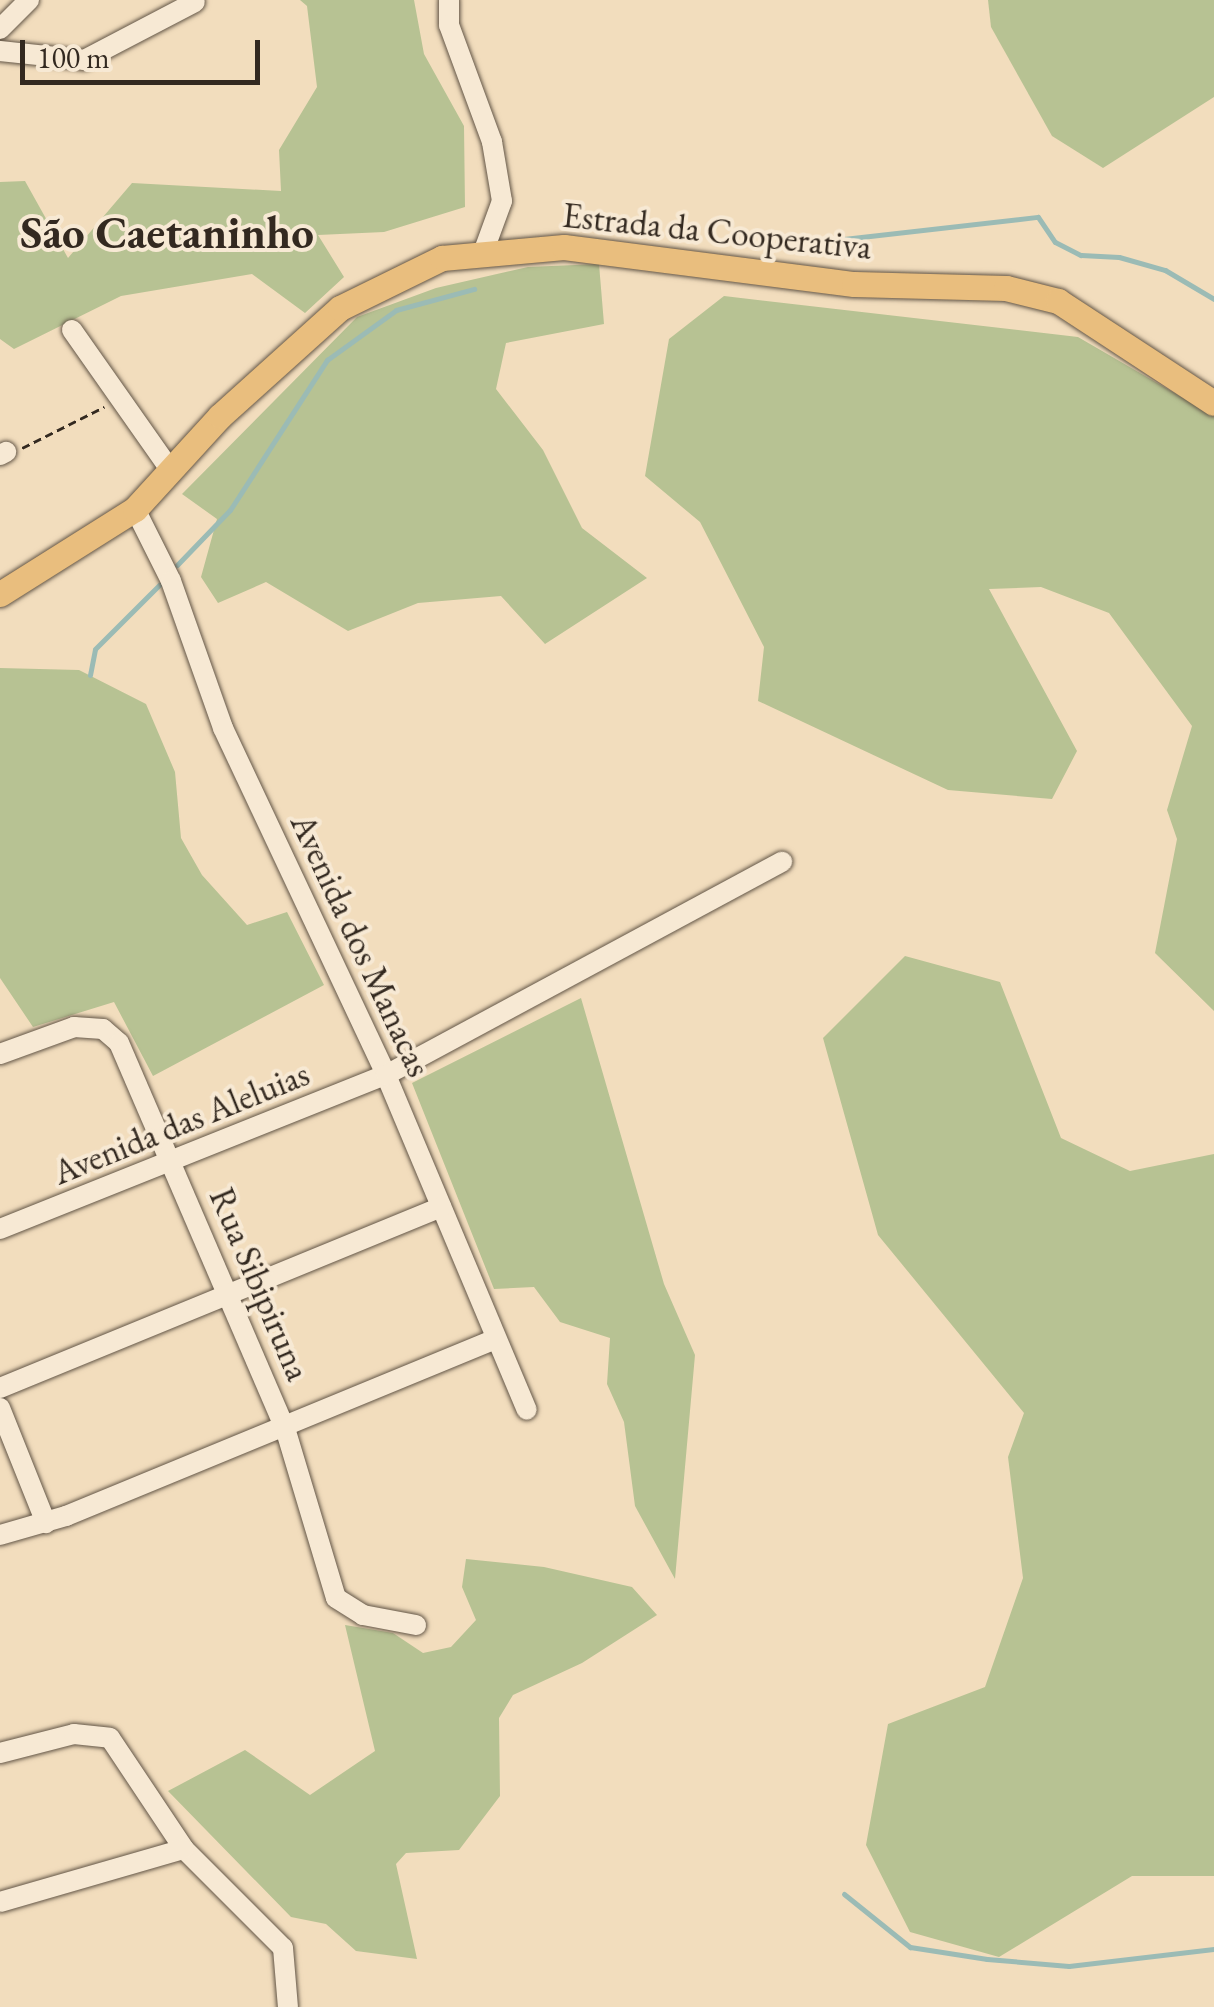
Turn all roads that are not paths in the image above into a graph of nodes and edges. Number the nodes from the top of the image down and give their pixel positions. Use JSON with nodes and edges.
{"nodes":[{"id":1,"x":28,"y":0,"type":"edge"},
{"id":2,"x":449,"y":0,"type":"edge"},
{"id":3,"x":195,"y":2,"type":"edge"},
{"id":4,"x":0,"y":29,"type":"edge"},
{"id":5,"x":0,"y":51,"type":"edge"},
{"id":6,"x":482,"y":253,"type":"junction"},
{"id":7,"x":72,"y":330,"type":"dead end"},
{"id":8,"x":1214,"y":403,"type":"edge"},
{"id":9,"x":169,"y":468,"type":"junction"},
{"id":10,"x":135,"y":509,"type":"junction"},
{"id":11,"x":0,"y":594,"type":"edge"},
{"id":12,"x":782,"y":862,"type":"dead end"},
{"id":13,"x":0,"y":1054,"type":"edge"},
{"id":14,"x":386,"y":1075,"type":"junction"},
{"id":15,"x":175,"y":1164,"type":"junction"},
{"id":16,"x":442,"y":1207,"type":"junction"},
{"id":17,"x":0,"y":1229,"type":"edge"},
{"id":18,"x":229,"y":1293,"type":"junction"},
{"id":19,"x":495,"y":1339,"type":"junction"},
{"id":20,"x":0,"y":1388,"type":"edge"},
{"id":21,"x":0,"y":1408,"type":"edge"},
{"id":22,"x":527,"y":1410,"type":"dead end"},
{"id":23,"x":284,"y":1428,"type":"junction"},
{"id":24,"x":46,"y":1523,"type":"junction"},
{"id":25,"x":0,"y":1535,"type":"edge"},
{"id":26,"x":416,"y":1625,"type":"dead end"},
{"id":27,"x":0,"y":1754,"type":"edge"},
{"id":28,"x":184,"y":1848,"type":"junction"},
{"id":29,"x":0,"y":1902,"type":"edge"},
{"id":30,"x":288,"y":2007,"type":"edge"}],
"edges":[{"from":1,"to":4,"type":"street"},
{"from":2,"to":6,"type":"street"},
{"from":3,"to":5,"type":"street"},
{"from":6,"to":8,"type":"main road","name":"Estrada da Cooperativa"},
{"from":6,"to":9,"type":"main road","name":"Estrada da Cooperativa"},
{"from":7,"to":9,"type":"street"},
{"from":9,"to":10,"type":"main road","name":"Estrada da Cooperativa"},
{"from":10,"to":11,"type":"main road","name":"Estrada da Cooperativa"},
{"from":10,"to":14,"type":"street","name":"Avenida dos Manacas"},
{"from":12,"to":14,"type":"street","name":"Avenida das Aleluias"},
{"from":13,"to":15,"type":"street","name":"Rua Sibipiruna"},
{"from":14,"to":15,"type":"street","name":"Avenida das Aleluias"},
{"from":14,"to":16,"type":"street","name":"Avenida dos Manacas"},
{"from":15,"to":17,"type":"street","name":"Avenida das Aleluias"},
{"from":15,"to":18,"type":"street","name":"Rua Sibipiruna"},
{"from":16,"to":18,"type":"street"},
{"from":16,"to":19,"type":"street","name":"Avenida dos Manacas"},
{"from":18,"to":20,"type":"street"},
{"from":18,"to":23,"type":"street","name":"Rua Sibipiruna"},
{"from":19,"to":22,"type":"street","name":"Avenida dos Manacas"},
{"from":19,"to":23,"type":"street"},
{"from":21,"to":24,"type":"street"},
{"from":23,"to":24,"type":"street"},
{"from":23,"to":26,"type":"street","name":"Rua Sibipiruna"},
{"from":24,"to":25,"type":"street"},
{"from":27,"to":28,"type":"street"},
{"from":28,"to":29,"type":"street"},
{"from":28,"to":30,"type":"street"}]}
